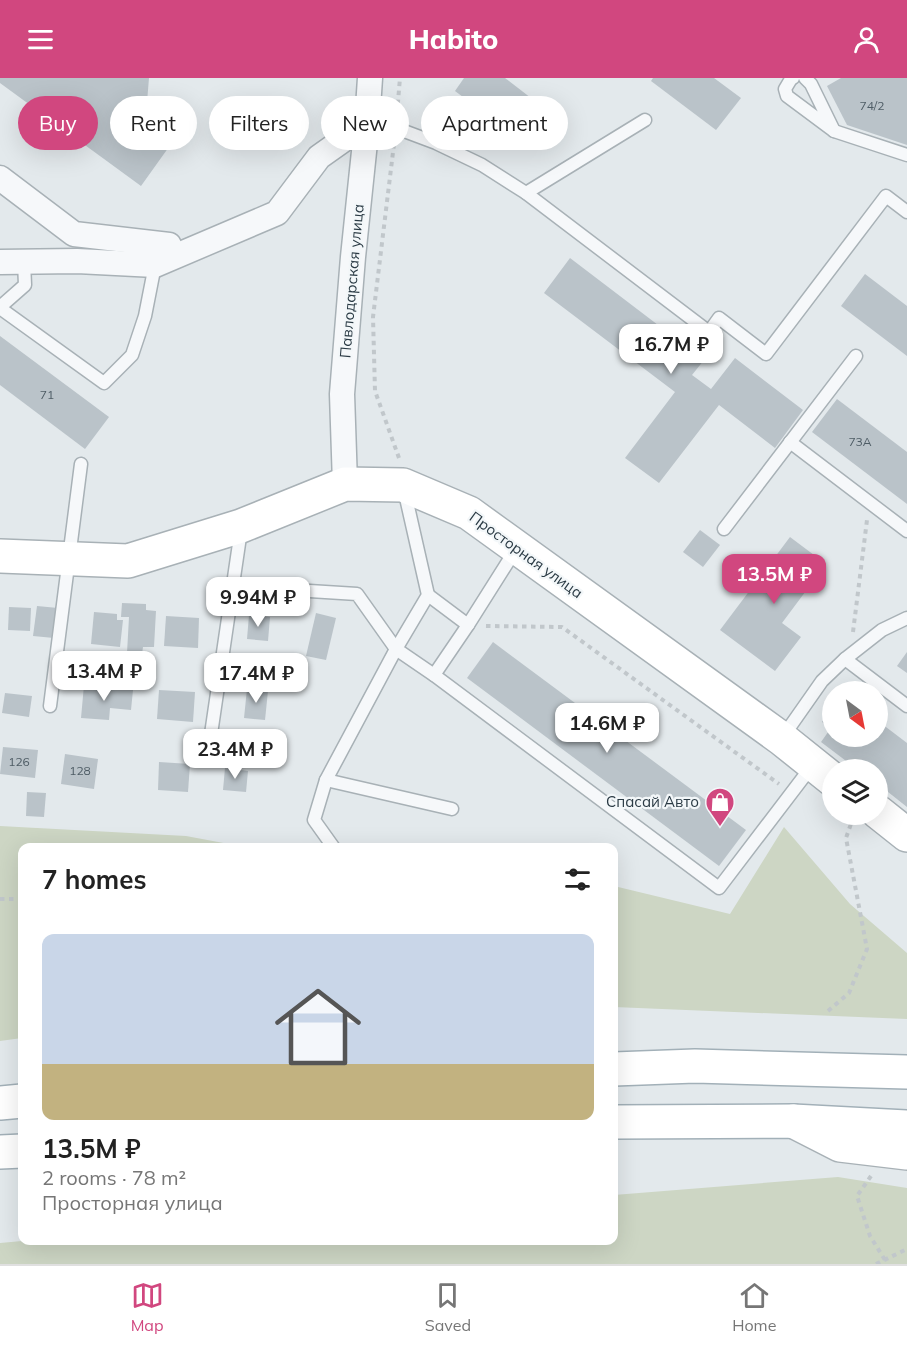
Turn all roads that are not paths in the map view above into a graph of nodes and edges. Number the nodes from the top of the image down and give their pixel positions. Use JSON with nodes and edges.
{"nodes":[{"id":1,"x":370,"y":78,"type":"edge"},
{"id":2,"x":793,"y":78,"type":"edge"},
{"id":3,"x":805,"y":78,"type":"edge"},
{"id":4,"x":369,"y":96,"type":"edge"},
{"id":5,"x":645,"y":120,"type":"dead end"},
{"id":6,"x":834,"y":131,"type":"junction"},
{"id":7,"x":409,"y":133,"type":"edge"},
{"id":8,"x":329,"y":150,"type":"edge"},
{"id":9,"x":365,"y":150,"type":"edge"},
{"id":10,"x":907,"y":155,"type":"edge"},
{"id":11,"x":0,"y":178,"type":"edge"},
{"id":12,"x":526,"y":193,"type":"junction"},
{"id":13,"x":907,"y":212,"type":"edge"},
{"id":14,"x":169,"y":245,"type":"dead end"},
{"id":15,"x":0,"y":262,"type":"edge"},
{"id":16,"x":24,"y":262,"type":"junction"},
{"id":17,"x":155,"y":265,"type":"junction"},
{"id":18,"x":0,"y":308,"type":"edge"},
{"id":19,"x":856,"y":356,"type":"dead end"},
{"id":20,"x":790,"y":442,"type":"junction"},
{"id":21,"x":81,"y":464,"type":"dead end"},
{"id":22,"x":345,"y":484,"type":"junction"},
{"id":23,"x":406,"y":486,"type":"junction"},
{"id":24,"x":241,"y":526,"type":"junction"},
{"id":25,"x":724,"y":529,"type":"dead end"},
{"id":26,"x":907,"y":531,"type":"edge"},
{"id":27,"x":517,"y":548,"type":"junction"},
{"id":28,"x":0,"y":556,"type":"edge"},
{"id":29,"x":68,"y":560,"type":"junction"},
{"id":30,"x":231,"y":586,"type":"junction"},
{"id":31,"x":428,"y":595,"type":"junction"},
{"id":32,"x":907,"y":618,"type":"edge"},
{"id":33,"x":468,"y":625,"type":"junction"},
{"id":34,"x":396,"y":649,"type":"junction"},
{"id":35,"x":848,"y":656,"type":"junction"},
{"id":36,"x":434,"y":675,"type":"junction"},
{"id":37,"x":50,"y":706,"type":"dead end"},
{"id":38,"x":907,"y":706,"type":"edge"},
{"id":39,"x":211,"y":734,"type":"dead end"},
{"id":40,"x":782,"y":739,"type":"junction"},
{"id":41,"x":822,"y":771,"type":"edge"},
{"id":42,"x":822,"y":773,"type":"edge"},
{"id":43,"x":326,"y":780,"type":"junction"},
{"id":44,"x":452,"y":809,"type":"dead end"},
{"id":45,"x":888,"y":820,"type":"edge"},
{"id":46,"x":907,"y":835,"type":"edge"},
{"id":47,"x":330,"y":843,"type":"edge"},
{"id":48,"x":618,"y":1069,"type":"edge"},
{"id":49,"x":907,"y":1072,"type":"edge"},
{"id":50,"x":18,"y":1101,"type":"edge"},
{"id":51,"x":0,"y":1102,"type":"edge"},
{"id":52,"x":794,"y":1121,"type":"junction"},
{"id":53,"x":618,"y":1122,"type":"edge"},
{"id":54,"x":907,"y":1127,"type":"edge"},
{"id":55,"x":18,"y":1151,"type":"edge"},
{"id":56,"x":0,"y":1152,"type":"edge"},
{"id":57,"x":907,"y":1153,"type":"edge"}],
"edges":[{"from":1,"to":4,"type":"street","name":"Павлодарская улица"},
{"from":2,"to":6,"type":"lane"},
{"from":3,"to":6,"type":"lane"},
{"from":5,"to":12,"type":"lane"},
{"from":6,"to":10,"type":"lane"},
{"from":7,"to":12,"type":"lane"},
{"from":8,"to":17,"type":"street"},
{"from":9,"to":22,"type":"street","name":"Павлодарская улица"},
{"from":11,"to":14,"type":"street"},
{"from":12,"to":13,"type":"lane"},
{"from":15,"to":16,"type":"street"},
{"from":16,"to":17,"type":"street"},
{"from":16,"to":18,"type":"lane"},
{"from":17,"to":18,"type":"lane"},
{"from":19,"to":20,"type":"lane"},
{"from":20,"to":25,"type":"lane"},
{"from":20,"to":26,"type":"lane"},
{"from":21,"to":29,"type":"lane"},
{"from":22,"to":23,"type":"street","name":"Просторная улица"},
{"from":22,"to":24,"type":"street","name":"Просторная улица"},
{"from":23,"to":27,"type":"street","name":"Просторная улица"},
{"from":23,"to":31,"type":"lane"},
{"from":24,"to":29,"type":"street","name":"Просторная улица"},
{"from":24,"to":30,"type":"lane"},
{"from":27,"to":33,"type":"lane"},
{"from":27,"to":40,"type":"street","name":"Просторная улица"},
{"from":28,"to":29,"type":"street","name":"Просторная улица"},
{"from":29,"to":37,"type":"lane"},
{"from":30,"to":34,"type":"lane"},
{"from":30,"to":39,"type":"lane"},
{"from":31,"to":33,"type":"lane"},
{"from":31,"to":34,"type":"lane"},
{"from":32,"to":35,"type":"lane"},
{"from":33,"to":36,"type":"lane"},
{"from":34,"to":36,"type":"lane"},
{"from":34,"to":43,"type":"lane"},
{"from":35,"to":38,"type":"lane"},
{"from":35,"to":40,"type":"lane"},
{"from":36,"to":42,"type":"lane"},
{"from":40,"to":41,"type":"street","name":"Просторная улица"},
{"from":43,"to":44,"type":"lane"},
{"from":43,"to":47,"type":"lane"},
{"from":45,"to":46,"type":"street"},
{"from":48,"to":49,"type":"street"},
{"from":50,"to":51,"type":"street"},
{"from":52,"to":53,"type":"street"},
{"from":52,"to":54,"type":"street"},
{"from":52,"to":57,"type":"street"},
{"from":55,"to":56,"type":"street"}]}
